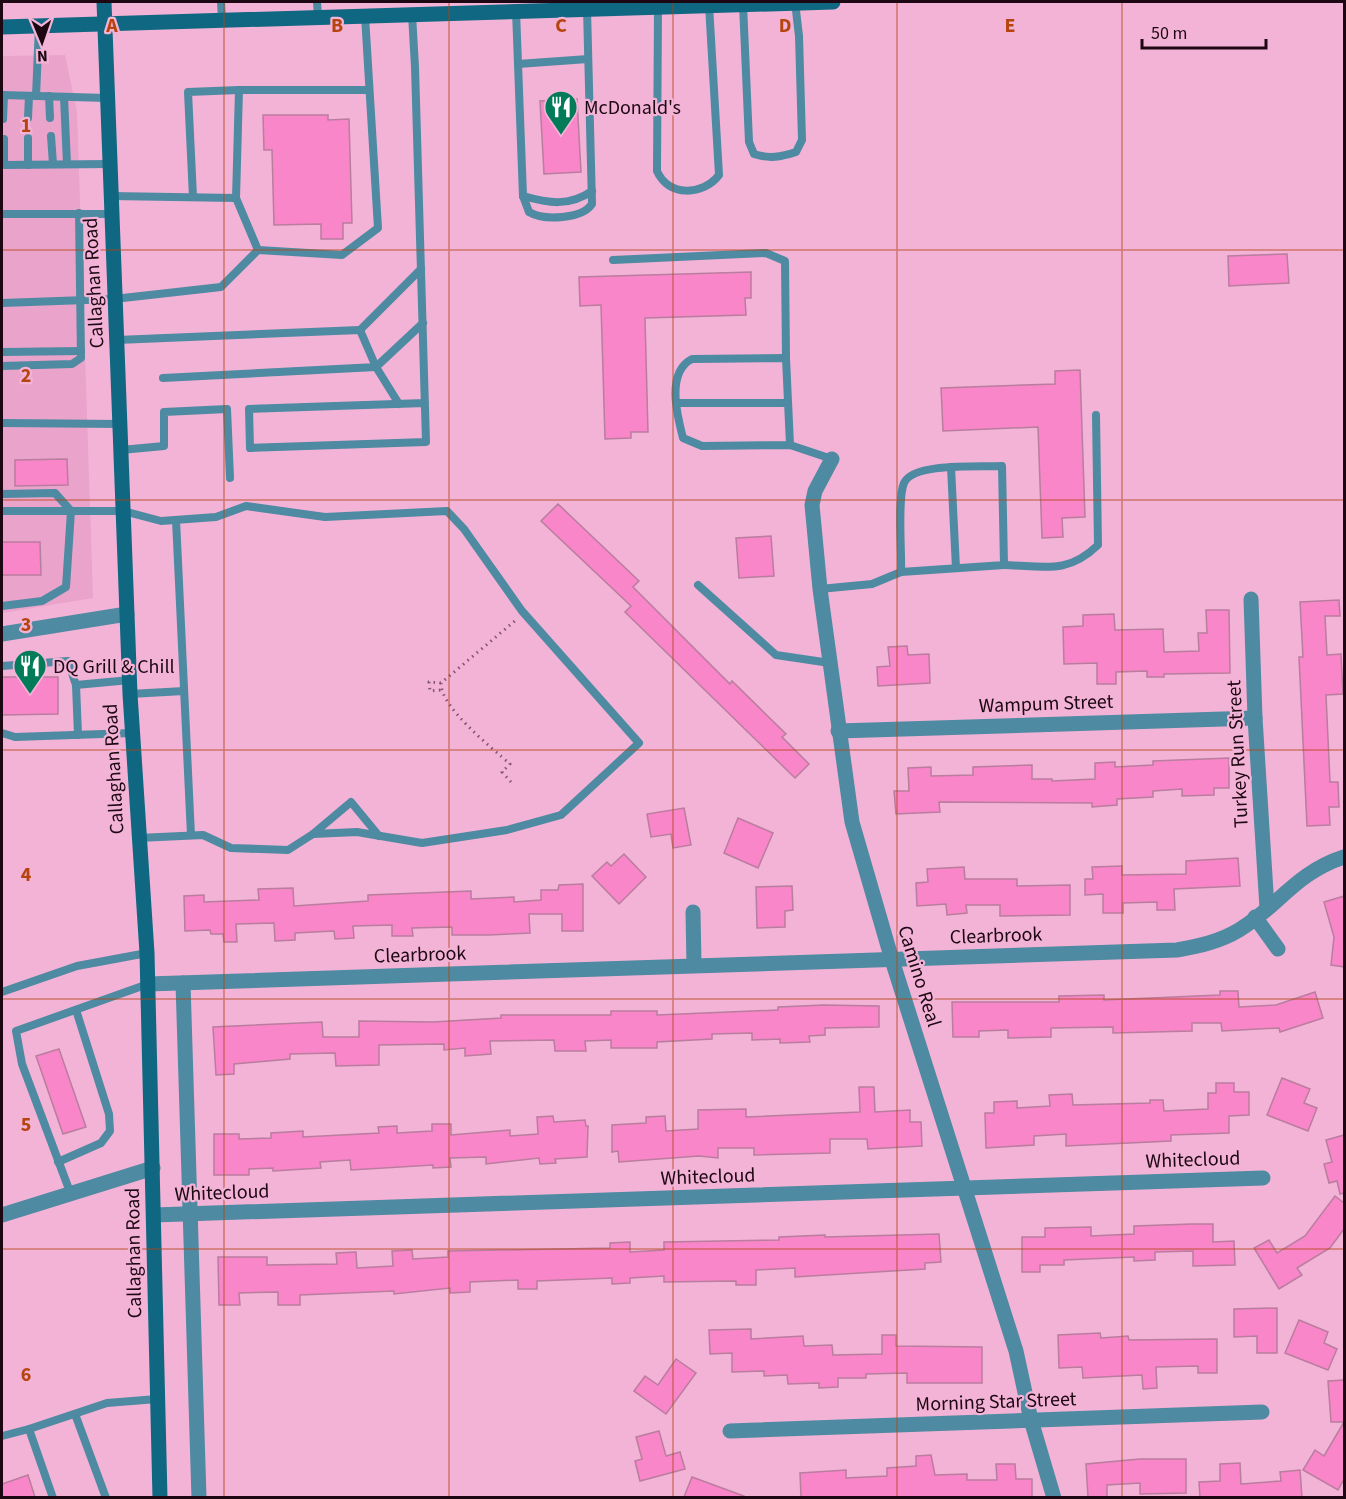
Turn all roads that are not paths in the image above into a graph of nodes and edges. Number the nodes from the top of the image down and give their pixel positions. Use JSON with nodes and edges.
{"nodes":[{"id":1,"x":104,"y":2,"type":"edge"},
{"id":2,"x":221,"y":2,"type":"edge"},
{"id":3,"x":317,"y":2,"type":"edge"},
{"id":4,"x":795,"y":2,"type":"edge"},
{"id":5,"x":833,"y":2,"type":"edge"},
{"id":6,"x":636,"y":4,"type":"edge"},
{"id":7,"x":743,"y":4,"type":"junction"},
{"id":8,"x":668,"y":5,"type":"edge"},
{"id":9,"x":709,"y":5,"type":"junction"},
{"id":10,"x":587,"y":9,"type":"junction"},
{"id":11,"x":516,"y":11,"type":"junction"},
{"id":12,"x":412,"y":14,"type":"junction"},
{"id":13,"x":365,"y":16,"type":"junction"},
{"id":14,"x":318,"y":17,"type":"junction"},
{"id":15,"x":222,"y":20,"type":"junction"},
{"id":16,"x":105,"y":24,"type":"junction"},
{"id":17,"x":39,"y":26,"type":"junction"},
{"id":18,"x":2,"y":27,"type":"edge"},
{"id":19,"x":588,"y":59,"type":"junction"},
{"id":20,"x":518,"y":64,"type":"junction"},
{"id":21,"x":239,"y":90,"type":"junction"},
{"id":22,"x":369,"y":90,"type":"junction"},
{"id":23,"x":3,"y":95,"type":"edge"},
{"id":24,"x":32,"y":96,"type":"junction"},
{"id":25,"x":49,"y":96,"type":"junction"},
{"id":26,"x":64,"y":97,"type":"junction"},
{"id":27,"x":107,"y":98,"type":"junction"},
{"id":28,"x":28,"y":118,"type":"dead end"},
{"id":29,"x":50,"y":118,"type":"dead end"},
{"id":30,"x":3,"y":119,"type":"dead end"},
{"id":31,"x":51,"y":136,"type":"dead end"},
{"id":32,"x":28,"y":138,"type":"dead end"},
{"id":33,"x":4,"y":139,"type":"dead end"},
{"id":34,"x":53,"y":164,"type":"junction"},
{"id":35,"x":67,"y":164,"type":"junction"},
{"id":36,"x":109,"y":164,"type":"junction"},
{"id":37,"x":28,"y":165,"type":"junction"},
{"id":38,"x":592,"y":191,"type":"junction"},
{"id":39,"x":110,"y":196,"type":"junction"},
{"id":40,"x":523,"y":196,"type":"junction"},
{"id":41,"x":193,"y":197,"type":"junction"},
{"id":42,"x":236,"y":198,"type":"junction"},
{"id":43,"x":78,"y":213,"type":"junction"},
{"id":44,"x":2,"y":214,"type":"edge"},
{"id":45,"x":111,"y":214,"type":"junction"},
{"id":46,"x":258,"y":250,"type":"junction"},
{"id":47,"x":613,"y":260,"type":"dead end"},
{"id":48,"x":421,"y":268,"type":"junction"},
{"id":49,"x":114,"y":299,"type":"junction"},
{"id":50,"x":81,"y":300,"type":"junction"},
{"id":51,"x":2,"y":303,"type":"edge"},
{"id":52,"x":423,"y":323,"type":"junction"},
{"id":53,"x":360,"y":330,"type":"junction"},
{"id":54,"x":117,"y":340,"type":"junction"},
{"id":55,"x":81,"y":351,"type":"junction"},
{"id":56,"x":2,"y":352,"type":"edge"},
{"id":57,"x":786,"y":358,"type":"junction"},
{"id":58,"x":2,"y":366,"type":"edge"},
{"id":59,"x":376,"y":367,"type":"junction"},
{"id":60,"x":164,"y":378,"type":"dead end"},
{"id":61,"x":425,"y":403,"type":"junction"},
{"id":62,"x":677,"y":403,"type":"junction"},
{"id":63,"x":788,"y":403,"type":"junction"},
{"id":64,"x":399,"y":404,"type":"junction"},
{"id":65,"x":1096,"y":415,"type":"dead end"},
{"id":66,"x":6,"y":423,"type":"edge"},
{"id":67,"x":121,"y":424,"type":"junction"},
{"id":68,"x":2,"y":431,"type":"edge"},
{"id":69,"x":790,"y":445,"type":"junction"},
{"id":70,"x":121,"y":450,"type":"junction"},
{"id":71,"x":832,"y":459,"type":"joint"},
{"id":72,"x":951,"y":467,"type":"junction"},
{"id":73,"x":230,"y":478,"type":"dead end"},
{"id":74,"x":2,"y":494,"type":"edge"},
{"id":75,"x":2,"y":511,"type":"edge"},
{"id":76,"x":71,"y":511,"type":"junction"},
{"id":77,"x":123,"y":511,"type":"junction"},
{"id":78,"x":176,"y":520,"type":"junction"},
{"id":79,"x":1004,"y":565,"type":"junction"},
{"id":80,"x":956,"y":568,"type":"junction"},
{"id":81,"x":901,"y":572,"type":"junction"},
{"id":82,"x":698,"y":585,"type":"dead end"},
{"id":83,"x":820,"y":589,"type":"junction"},
{"id":84,"x":1251,"y":599,"type":"dead end"},
{"id":85,"x":2,"y":606,"type":"edge"},
{"id":86,"x":127,"y":614,"type":"junction"},
{"id":87,"x":2,"y":634,"type":"edge"},
{"id":88,"x":830,"y":663,"type":"junction"},
{"id":89,"x":2,"y":666,"type":"edge"},
{"id":90,"x":76,"y":685,"type":"junction"},
{"id":91,"x":130,"y":687,"type":"junction"},
{"id":92,"x":184,"y":690,"type":"junction"},
{"id":93,"x":1255,"y":718,"type":"junction"},
{"id":94,"x":838,"y":731,"type":"junction"},
{"id":95,"x":2,"y":733,"type":"edge"},
{"id":96,"x":132,"y":733,"type":"junction"},
{"id":97,"x":78,"y":735,"type":"junction"},
{"id":98,"x":313,"y":834,"type":"junction"},
{"id":99,"x":191,"y":835,"type":"junction"},
{"id":100,"x":379,"y":836,"type":"junction"},
{"id":101,"x":138,"y":838,"type":"junction"},
{"id":102,"x":1344,"y":857,"type":"edge"},
{"id":103,"x":693,"y":912,"type":"dead end"},
{"id":104,"x":1261,"y":913,"type":"junction"},
{"id":105,"x":1278,"y":949,"type":"dead end"},
{"id":106,"x":147,"y":952,"type":"junction"},
{"id":107,"x":892,"y":960,"type":"junction"},
{"id":108,"x":694,"y":965,"type":"junction"},
{"id":109,"x":148,"y":984,"type":"junction"},
{"id":110,"x":183,"y":984,"type":"junction"},
{"id":111,"x":2,"y":992,"type":"edge"},
{"id":112,"x":76,"y":1010,"type":"junction"},
{"id":113,"x":58,"y":1162,"type":"junction"},
{"id":114,"x":153,"y":1168,"type":"junction"},
{"id":115,"x":1263,"y":1178,"type":"dead end"},
{"id":116,"x":966,"y":1189,"type":"junction"},
{"id":117,"x":70,"y":1192,"type":"junction"},
{"id":118,"x":2,"y":1215,"type":"edge"},
{"id":119,"x":154,"y":1215,"type":"junction"},
{"id":120,"x":189,"y":1215,"type":"junction"},
{"id":121,"x":157,"y":1399,"type":"junction"},
{"id":122,"x":1262,"y":1412,"type":"dead end"},
{"id":123,"x":75,"y":1414,"type":"junction"},
{"id":124,"x":1031,"y":1420,"type":"junction"},
{"id":125,"x":29,"y":1429,"type":"junction"},
{"id":126,"x":730,"y":1431,"type":"dead end"},
{"id":127,"x":2,"y":1436,"type":"edge"},
{"id":128,"x":53,"y":1497,"type":"edge"},
{"id":129,"x":106,"y":1497,"type":"edge"},
{"id":130,"x":160,"y":1497,"type":"edge"},
{"id":131,"x":199,"y":1497,"type":"edge"},
{"id":132,"x":1054,"y":1497,"type":"edge"}],
"edges":[{"from":1,"to":16,"type":"main road","name":"Callaghan Road"},
{"from":2,"to":15,"type":"lane"},
{"from":3,"to":14,"type":"lane"},
{"from":4,"to":5,"type":"main road"},
{"from":4,"to":7,"type":"main road"},
{"from":4,"to":7,"type":"lane"},
{"from":6,"to":8,"type":"main road"},
{"from":6,"to":10,"type":"main road"},
{"from":7,"to":9,"type":"main road"},
{"from":8,"to":9,"type":"main road"},
{"from":8,"to":9,"type":"lane"},
{"from":10,"to":11,"type":"main road"},
{"from":10,"to":19,"type":"lane"},
{"from":11,"to":12,"type":"main road"},
{"from":11,"to":20,"type":"lane"},
{"from":12,"to":13,"type":"main road"},
{"from":12,"to":48,"type":"lane"},
{"from":13,"to":14,"type":"main road"},
{"from":13,"to":22,"type":"lane"},
{"from":14,"to":15,"type":"main road"},
{"from":15,"to":16,"type":"main road"},
{"from":16,"to":17,"type":"main road"},
{"from":16,"to":27,"type":"main road","name":"Callaghan Road"},
{"from":17,"to":18,"type":"main road"},
{"from":17,"to":24,"type":"lane"},
{"from":19,"to":20,"type":"lane"},
{"from":19,"to":38,"type":"lane"},
{"from":20,"to":40,"type":"lane"},
{"from":21,"to":22,"type":"lane"},
{"from":21,"to":41,"type":"lane"},
{"from":21,"to":42,"type":"lane"},
{"from":22,"to":46,"type":"lane"},
{"from":23,"to":24,"type":"lane"},
{"from":23,"to":30,"type":"lane"},
{"from":24,"to":25,"type":"lane"},
{"from":24,"to":28,"type":"lane"},
{"from":25,"to":26,"type":"lane"},
{"from":25,"to":29,"type":"lane"},
{"from":26,"to":27,"type":"lane"},
{"from":26,"to":35,"type":"lane"},
{"from":27,"to":36,"type":"main road","name":"Callaghan Road"},
{"from":31,"to":34,"type":"lane"},
{"from":32,"to":37,"type":"lane"},
{"from":33,"to":37,"type":"lane"},
{"from":34,"to":35,"type":"lane"},
{"from":34,"to":37,"type":"lane"},
{"from":35,"to":36,"type":"lane"},
{"from":36,"to":39,"type":"main road","name":"Callaghan Road"},
{"from":38,"to":40,"type":"lane"},
{"from":38,"to":40,"type":"lane"},
{"from":39,"to":41,"type":"lane"},
{"from":39,"to":45,"type":"main road","name":"Callaghan Road"},
{"from":41,"to":42,"type":"lane"},
{"from":42,"to":46,"type":"lane"},
{"from":43,"to":44,"type":"lane"},
{"from":43,"to":45,"type":"lane"},
{"from":43,"to":50,"type":"lane"},
{"from":45,"to":49,"type":"main road","name":"Callaghan Road"},
{"from":46,"to":49,"type":"lane"},
{"from":47,"to":57,"type":"lane"},
{"from":48,"to":52,"type":"lane"},
{"from":48,"to":53,"type":"lane"},
{"from":49,"to":50,"type":"lane"},
{"from":49,"to":54,"type":"main road","name":"Callaghan Road"},
{"from":50,"to":51,"type":"lane"},
{"from":50,"to":55,"type":"lane"},
{"from":52,"to":59,"type":"lane"},
{"from":52,"to":61,"type":"lane"},
{"from":53,"to":54,"type":"lane"},
{"from":53,"to":59,"type":"lane"},
{"from":54,"to":67,"type":"main road","name":"Callaghan Road"},
{"from":55,"to":56,"type":"lane"},
{"from":55,"to":58,"type":"lane"},
{"from":57,"to":62,"type":"lane"},
{"from":57,"to":63,"type":"lane"},
{"from":59,"to":60,"type":"lane"},
{"from":59,"to":64,"type":"lane"},
{"from":61,"to":64,"type":"lane"},
{"from":61,"to":64,"type":"lane"},
{"from":62,"to":63,"type":"lane"},
{"from":62,"to":69,"type":"lane"},
{"from":63,"to":69,"type":"lane"},
{"from":65,"to":79,"type":"lane"},
{"from":66,"to":67,"type":"lane"},
{"from":66,"to":68,"type":"lane"},
{"from":67,"to":70,"type":"main road","name":"Callaghan Road"},
{"from":69,"to":71,"type":"lane"},
{"from":70,"to":73,"type":"lane"},
{"from":70,"to":77,"type":"main road","name":"Callaghan Road"},
{"from":71,"to":83,"type":"street","name":"Camino Real"},
{"from":72,"to":79,"type":"lane"},
{"from":72,"to":80,"type":"lane"},
{"from":72,"to":81,"type":"lane"},
{"from":74,"to":76,"type":"lane"},
{"from":75,"to":76,"type":"lane"},
{"from":76,"to":77,"type":"lane"},
{"from":76,"to":85,"type":"lane"},
{"from":77,"to":78,"type":"lane"},
{"from":77,"to":86,"type":"main road","name":"Callaghan Road"},
{"from":78,"to":92,"type":"lane"},
{"from":78,"to":100,"type":"lane"},
{"from":79,"to":80,"type":"lane"},
{"from":80,"to":81,"type":"lane"},
{"from":81,"to":83,"type":"lane"},
{"from":82,"to":88,"type":"lane"},
{"from":83,"to":88,"type":"street","name":"Camino Real"},
{"from":84,"to":93,"type":"street","name":"Turkey Run Street"},
{"from":86,"to":87,"type":"street"},
{"from":86,"to":91,"type":"main road","name":"Callaghan Road"},
{"from":88,"to":94,"type":"street","name":"Camino Real"},
{"from":89,"to":90,"type":"lane"},
{"from":90,"to":91,"type":"lane"},
{"from":90,"to":97,"type":"lane"},
{"from":91,"to":92,"type":"lane"},
{"from":91,"to":96,"type":"main road","name":"Callaghan Road"},
{"from":92,"to":99,"type":"lane"},
{"from":93,"to":94,"type":"street","name":"Wampum Street"},
{"from":93,"to":104,"type":"street","name":"Turkey Run Street"},
{"from":94,"to":107,"type":"street","name":"Camino Real"},
{"from":95,"to":97,"type":"lane"},
{"from":96,"to":97,"type":"lane"},
{"from":96,"to":101,"type":"main road","name":"Callaghan Road"},
{"from":98,"to":99,"type":"lane"},
{"from":98,"to":100,"type":"lane"},
{"from":98,"to":100,"type":"lane"},
{"from":99,"to":101,"type":"lane"},
{"from":101,"to":106,"type":"main road","name":"Callaghan Road"},
{"from":102,"to":104,"type":"street","name":"Clearbrook"},
{"from":103,"to":108,"type":"street"},
{"from":104,"to":105,"type":"street"},
{"from":104,"to":107,"type":"street","name":"Clearbrook"},
{"from":106,"to":109,"type":"main road","name":"Callaghan Road"},
{"from":106,"to":111,"type":"lane"},
{"from":107,"to":108,"type":"street","name":"Clearbrook"},
{"from":107,"to":116,"type":"street","name":"Camino Real"},
{"from":108,"to":110,"type":"street","name":"Clearbrook"},
{"from":109,"to":110,"type":"street","name":"Clearbrook"},
{"from":109,"to":112,"type":"lane"},
{"from":109,"to":114,"type":"main road","name":"Callaghan Road"},
{"from":110,"to":120,"type":"street"},
{"from":112,"to":113,"type":"lane"},
{"from":112,"to":113,"type":"lane"},
{"from":113,"to":117,"type":"lane"},
{"from":114,"to":117,"type":"street"},
{"from":114,"to":119,"type":"main road","name":"Callaghan Road"},
{"from":115,"to":116,"type":"street","name":"Whitecloud"},
{"from":116,"to":120,"type":"street","name":"Whitecloud"},
{"from":116,"to":124,"type":"street","name":"Camino Real"},
{"from":117,"to":118,"type":"street"},
{"from":119,"to":120,"type":"street","name":"Whitecloud"},
{"from":119,"to":121,"type":"main road","name":"Callaghan Road"},
{"from":120,"to":131,"type":"street"},
{"from":121,"to":123,"type":"lane"},
{"from":121,"to":130,"type":"main road","name":"Callaghan Road"},
{"from":122,"to":124,"type":"street","name":"Morning Star Street"},
{"from":123,"to":125,"type":"lane"},
{"from":123,"to":129,"type":"lane"},
{"from":124,"to":126,"type":"street","name":"Morning Star Street"},
{"from":124,"to":132,"type":"street","name":"Camino Real"},
{"from":125,"to":127,"type":"lane"},
{"from":125,"to":128,"type":"lane"}]}
